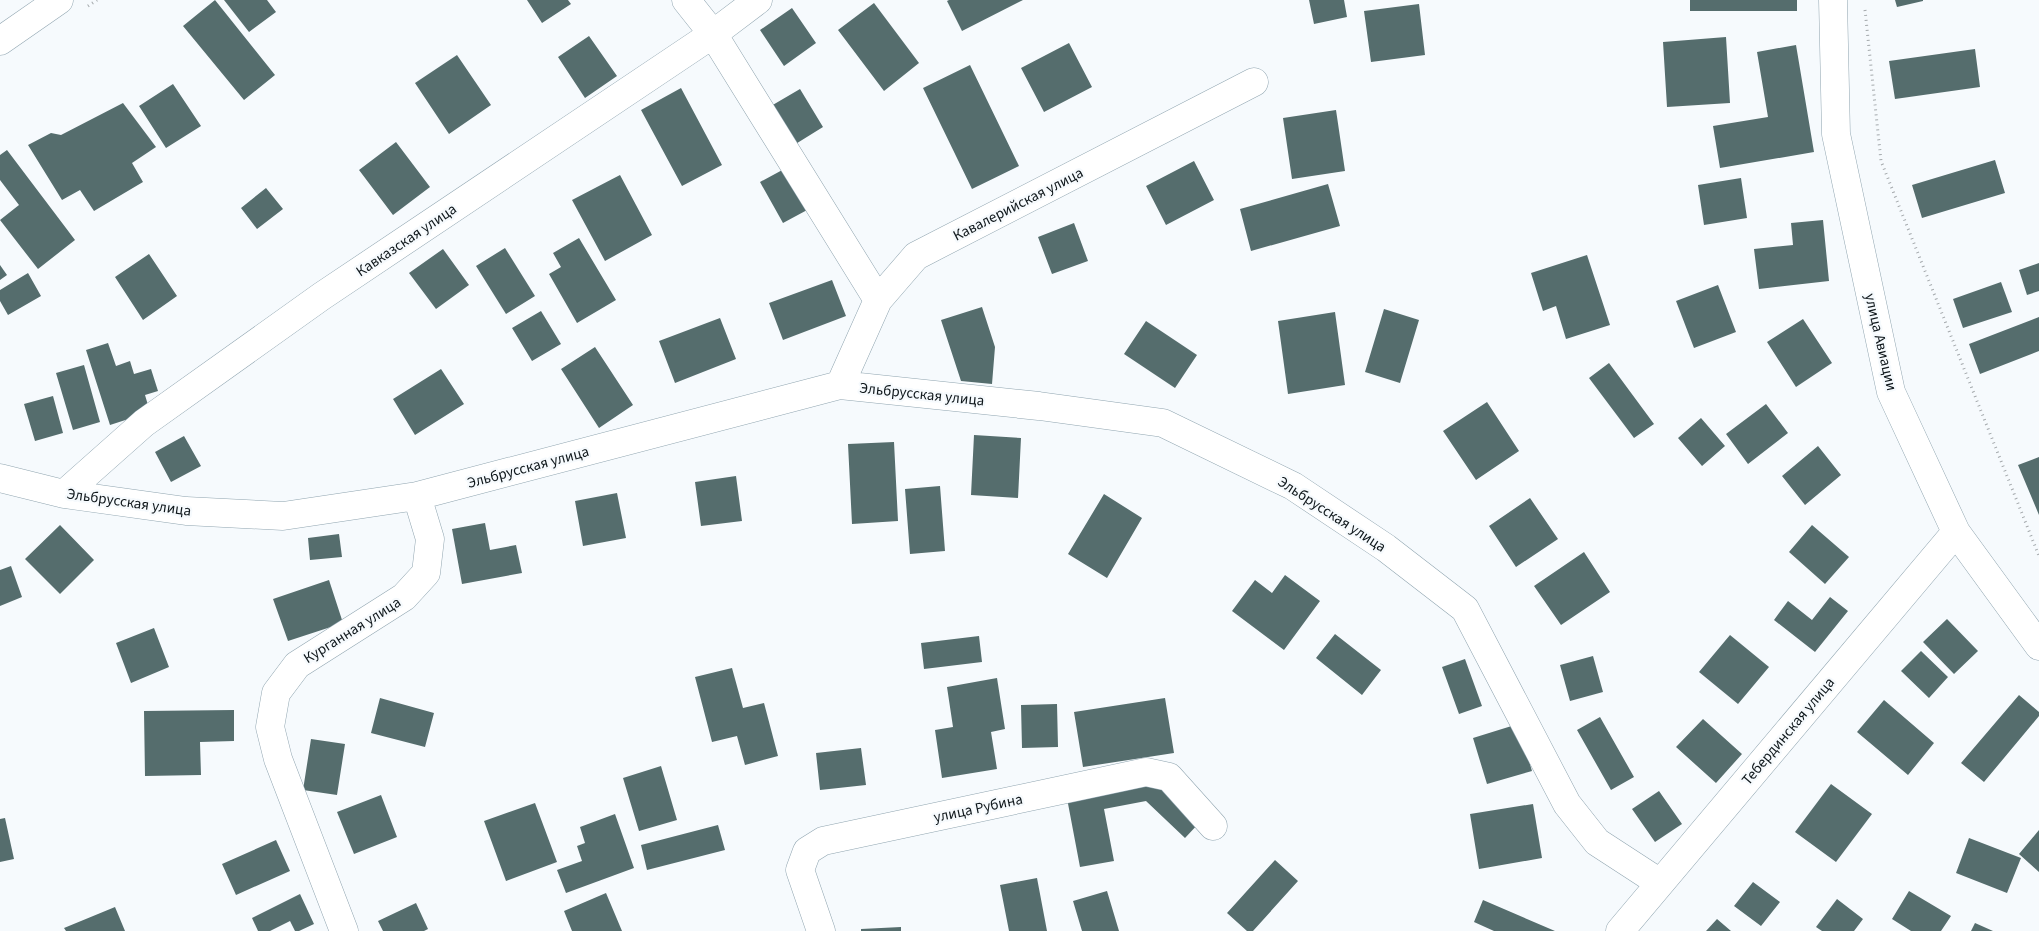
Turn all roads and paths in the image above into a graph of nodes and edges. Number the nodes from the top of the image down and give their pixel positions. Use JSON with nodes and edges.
{"nodes":[{"id":1,"x":59,"y":0,"type":"edge"},
{"id":2,"x":686,"y":0,"type":"edge"},
{"id":3,"x":758,"y":0,"type":"edge"},
{"id":4,"x":1833,"y":0,"type":"edge"},
{"id":5,"x":1865,"y":10,"type":"dead end"},
{"id":6,"x":713,"y":34,"type":"junction"},
{"id":7,"x":0,"y":41,"type":"edge"},
{"id":8,"x":1254,"y":82,"type":"dead end"},
{"id":9,"x":878,"y":300,"type":"junction"},
{"id":10,"x":840,"y":385,"type":"junction"},
{"id":11,"x":0,"y":478,"type":"edge"},
{"id":12,"x":64,"y":494,"type":"junction"},
{"id":13,"x":417,"y":496,"type":"junction"},
{"id":14,"x":1956,"y":532,"type":"junction"},
{"id":15,"x":2039,"y":556,"type":"edge"},
{"id":16,"x":2039,"y":646,"type":"edge"},
{"id":17,"x":1213,"y":826,"type":"dead end"},
{"id":18,"x":1660,"y":883,"type":"junction"},
{"id":19,"x":1623,"y":930,"type":"edge"},
{"id":20,"x":344,"y":931,"type":"edge"},
{"id":21,"x":821,"y":931,"type":"edge"}],
"edges":[{"from":1,"to":7,"type":"street"},
{"from":2,"to":6,"type":"street"},
{"from":3,"to":6,"type":"street","name":"Кавказская улица"},
{"from":4,"to":14,"type":"street","name":"улица Авиации"},
{"from":5,"to":15,"type":"path"},
{"from":6,"to":9,"type":"street"},
{"from":6,"to":12,"type":"street","name":"Кавказская улица"},
{"from":8,"to":9,"type":"street","name":"Кавалерийская улица"},
{"from":9,"to":10,"type":"street","name":"Кавалерийская улица"},
{"from":10,"to":13,"type":"street","name":"Эльбрусская улица"},
{"from":10,"to":18,"type":"street","name":"Эльбрусская улица"},
{"from":11,"to":12,"type":"street","name":"Эльбрусская улица"},
{"from":12,"to":13,"type":"street","name":"Эльбрусская улица"},
{"from":13,"to":20,"type":"street","name":"Курганная улица"},
{"from":14,"to":16,"type":"street","name":"улица Авиации"},
{"from":14,"to":18,"type":"street","name":"Тебердинская улица"},
{"from":17,"to":21,"type":"street","name":"улица Рубина"},
{"from":18,"to":19,"type":"street","name":"Тебердинская улица"}]}
